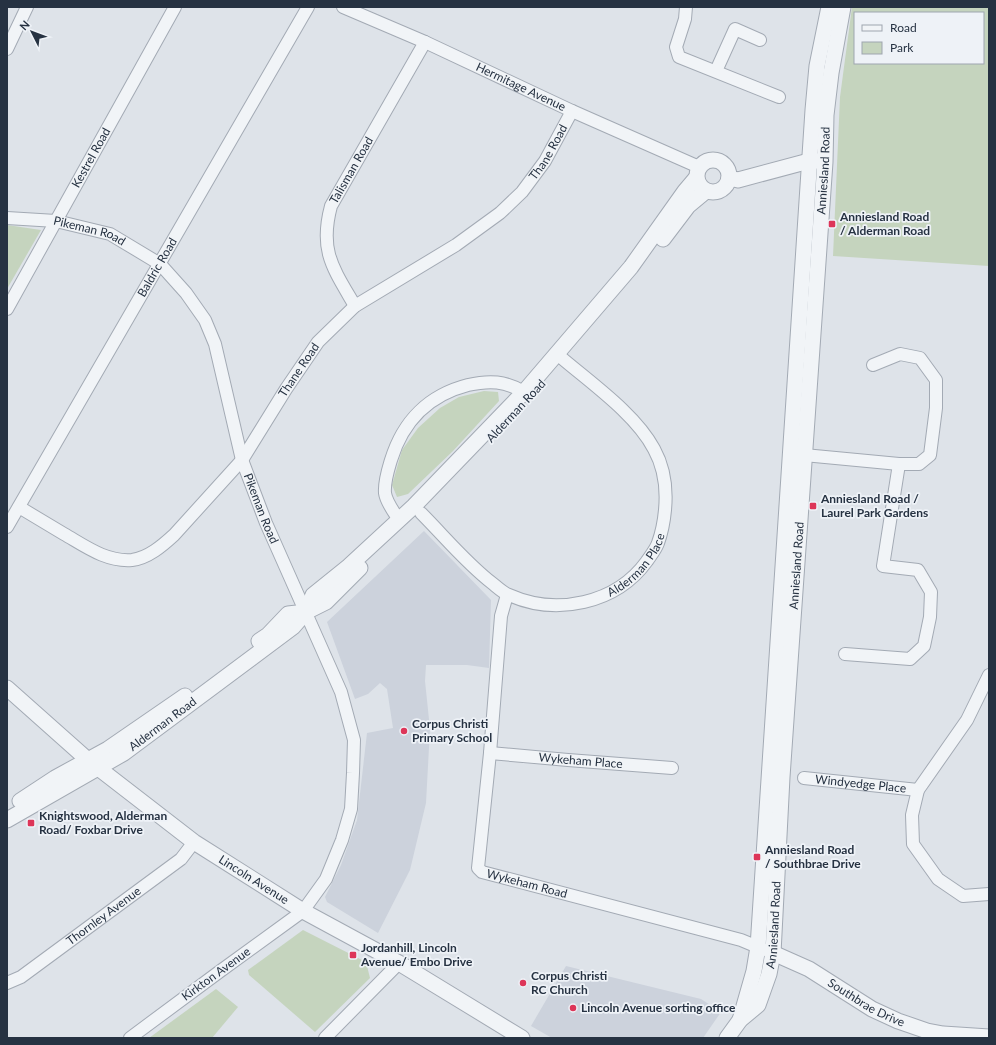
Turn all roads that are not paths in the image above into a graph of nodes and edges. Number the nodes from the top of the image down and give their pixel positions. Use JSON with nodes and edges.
{"nodes":[{"id":1,"x":26,"y":7,"type":"edge"},
{"id":2,"x":175,"y":7,"type":"edge"},
{"id":3,"x":308,"y":7,"type":"edge"},
{"id":4,"x":343,"y":7,"type":"edge"},
{"id":5,"x":686,"y":7,"type":"edge"},
{"id":6,"x":829,"y":7,"type":"edge"},
{"id":7,"x":843,"y":7,"type":"edge"},
{"id":8,"x":760,"y":40,"type":"dead end"},
{"id":9,"x":425,"y":42,"type":"junction"},
{"id":10,"x":7,"y":49,"type":"edge"},
{"id":11,"x":716,"y":71,"type":"junction"},
{"id":12,"x":779,"y":97,"type":"dead end"},
{"id":13,"x":572,"y":111,"type":"junction"},
{"id":14,"x":809,"y":161,"type":"junction"},
{"id":15,"x":825,"y":162,"type":"junction"},
{"id":16,"x":698,"y":173,"type":"junction"},
{"id":17,"x":729,"y":178,"type":"junction"},
{"id":18,"x":706,"y":191,"type":"junction"},
{"id":19,"x":7,"y":218,"type":"edge"},
{"id":20,"x":56,"y":220,"type":"junction"},
{"id":21,"x":160,"y":264,"type":"junction"},
{"id":22,"x":355,"y":306,"type":"junction"},
{"id":23,"x":7,"y":309,"type":"edge"},
{"id":24,"x":561,"y":357,"type":"junction"},
{"id":25,"x":873,"y":365,"type":"dead end"},
{"id":26,"x":524,"y":392,"type":"junction"},
{"id":27,"x":804,"y":455,"type":"junction"},
{"id":28,"x":242,"y":460,"type":"junction"},
{"id":29,"x":899,"y":464,"type":"junction"},
{"id":30,"x":19,"y":508,"type":"junction"},
{"id":31,"x":421,"y":513,"type":"junction"},
{"id":32,"x":399,"y":520,"type":"junction"},
{"id":33,"x":7,"y":527,"type":"edge"},
{"id":34,"x":790,"y":553,"type":"junction"},
{"id":35,"x":507,"y":595,"type":"junction"},
{"id":36,"x":306,"y":612,"type":"junction"},
{"id":37,"x":845,"y":654,"type":"dead end"},
{"id":38,"x":989,"y":675,"type":"edge"},
{"id":39,"x":7,"y":688,"type":"edge"},
{"id":40,"x":490,"y":753,"type":"junction"},
{"id":41,"x":93,"y":764,"type":"junction"},
{"id":42,"x":672,"y":768,"type":"dead end"},
{"id":43,"x":804,"y":778,"type":"dead end"},
{"id":44,"x":918,"y":790,"type":"junction"},
{"id":45,"x":7,"y":809,"type":"edge"},
{"id":46,"x":7,"y":820,"type":"edge"},
{"id":47,"x":194,"y":842,"type":"junction"},
{"id":48,"x":989,"y":894,"type":"edge"},
{"id":49,"x":304,"y":912,"type":"junction"},
{"id":50,"x":758,"y":947,"type":"junction"},
{"id":51,"x":773,"y":954,"type":"junction"},
{"id":52,"x":399,"y":963,"type":"junction"},
{"id":53,"x":7,"y":984,"type":"edge"},
{"id":54,"x":740,"y":1020,"type":"junction"},
{"id":55,"x":989,"y":1037,"type":"edge"},
{"id":56,"x":130,"y":1038,"type":"edge"},
{"id":57,"x":325,"y":1038,"type":"edge"},
{"id":58,"x":522,"y":1038,"type":"edge"},
{"id":59,"x":727,"y":1038,"type":"edge"}],
"edges":[{"from":1,"to":10,"type":"street"},
{"from":2,"to":20,"type":"street","name":"Kestrel Road"},
{"from":3,"to":21,"type":"street","name":"Baldric Road"},
{"from":4,"to":9,"type":"street","name":"Hermitage Avenue"},
{"from":5,"to":11,"type":"street"},
{"from":6,"to":14,"type":"street","name":"Anniesland Road"},
{"from":7,"to":15,"type":"street","name":"Anniesland Road"},
{"from":8,"to":11,"type":"street"},
{"from":9,"to":13,"type":"street","name":"Hermitage Avenue"},
{"from":9,"to":22,"type":"street","name":"Talisman Road"},
{"from":11,"to":12,"type":"street"},
{"from":13,"to":16,"type":"street","name":"Hermitage Avenue"},
{"from":13,"to":22,"type":"street","name":"Thane Road"},
{"from":14,"to":15,"type":"street"},
{"from":14,"to":17,"type":"street"},
{"from":14,"to":34,"type":"street","name":"Anniesland Road"},
{"from":15,"to":27,"type":"street","name":"Anniesland Road"},
{"from":16,"to":17,"type":"street","name":"Alderman Road"},
{"from":16,"to":18,"type":"street"},
{"from":16,"to":24,"type":"street","name":"Alderman Road"},
{"from":17,"to":18,"type":"street","name":"Alderman Road"},
{"from":18,"to":24,"type":"street","name":"Alderman Road"},
{"from":19,"to":20,"type":"street","name":"Pikeman Road"},
{"from":20,"to":21,"type":"street","name":"Pikeman Road"},
{"from":20,"to":23,"type":"street","name":"Kestrel Road"},
{"from":21,"to":28,"type":"street","name":"Pikeman Road"},
{"from":21,"to":30,"type":"street","name":"Baldric Road"},
{"from":22,"to":28,"type":"street","name":"Thane Road"},
{"from":24,"to":26,"type":"street","name":"Alderman Road"},
{"from":24,"to":31,"type":"street","name":"Alderman Road"},
{"from":24,"to":35,"type":"street","name":"Alderman Place"},
{"from":25,"to":29,"type":"street"},
{"from":26,"to":32,"type":"street","name":"Alderman Road"},
{"from":26,"to":32,"type":"street","name":"Alderman Road"},
{"from":27,"to":29,"type":"street"},
{"from":27,"to":34,"type":"street","name":"Anniesland Road"},
{"from":28,"to":30,"type":"street","name":"Thane Road"},
{"from":28,"to":36,"type":"street","name":"Pikeman Road"},
{"from":29,"to":37,"type":"street"},
{"from":30,"to":33,"type":"street","name":"Baldric Road"},
{"from":31,"to":35,"type":"street","name":"Alderman Place"},
{"from":31,"to":36,"type":"street","name":"Alderman Road"},
{"from":32,"to":36,"type":"street","name":"Alderman Road"},
{"from":34,"to":50,"type":"street","name":"Anniesland Road"},
{"from":34,"to":51,"type":"street","name":"Anniesland Road"},
{"from":35,"to":40,"type":"street","name":"Wykeham Road"},
{"from":36,"to":41,"type":"street","name":"Alderman Road"},
{"from":36,"to":49,"type":"street","name":"Pikeman Road"},
{"from":38,"to":44,"type":"street"},
{"from":39,"to":41,"type":"street","name":"Lincoln Avenue"},
{"from":40,"to":42,"type":"street","name":"Wykeham Place"},
{"from":40,"to":50,"type":"street","name":"Wykeham Road"},
{"from":41,"to":45,"type":"street","name":"Alderman Road"},
{"from":41,"to":46,"type":"street","name":"Alderman Road"},
{"from":41,"to":47,"type":"street","name":"Lincoln Avenue"},
{"from":43,"to":44,"type":"street","name":"Windyedge Place"},
{"from":44,"to":48,"type":"street"},
{"from":47,"to":49,"type":"street","name":"Lincoln Avenue"},
{"from":47,"to":53,"type":"street","name":"Thornley Avenue"},
{"from":49,"to":52,"type":"street","name":"Lincoln Avenue"},
{"from":49,"to":56,"type":"street","name":"Kirkton Avenue"},
{"from":50,"to":51,"type":"street","name":"Wykeham Road"},
{"from":50,"to":54,"type":"street","name":"Anniesland Road"},
{"from":51,"to":54,"type":"street","name":"Anniesland Road"},
{"from":51,"to":55,"type":"street","name":"Southbrae Drive"},
{"from":52,"to":57,"type":"street"},
{"from":52,"to":58,"type":"street","name":"Lincoln Avenue"},
{"from":54,"to":59,"type":"street","name":"Anniesland Road"}]}
